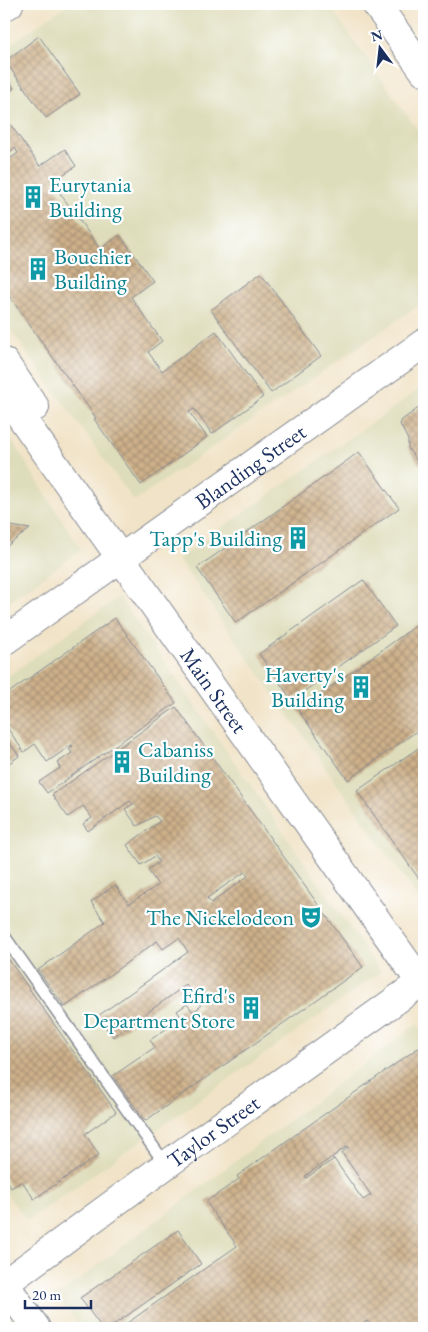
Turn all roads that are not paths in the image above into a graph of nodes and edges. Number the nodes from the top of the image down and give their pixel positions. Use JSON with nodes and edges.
{"nodes":[{"id":1,"x":9,"y":4,"type":"edge"},
{"id":2,"x":376,"y":4,"type":"edge"},
{"id":3,"x":4,"y":7,"type":"edge"},
{"id":4,"x":424,"y":72,"type":"edge"},
{"id":5,"x":424,"y":343,"type":"edge"},
{"id":6,"x":4,"y":362,"type":"edge"},
{"id":7,"x":4,"y":393,"type":"edge"},
{"id":8,"x":128,"y":553,"type":"junction"},
{"id":9,"x":4,"y":641,"type":"edge"},
{"id":10,"x":4,"y":936,"type":"edge"},
{"id":11,"x":424,"y":954,"type":"edge"},
{"id":12,"x":423,"y":983,"type":"edge"},
{"id":13,"x":166,"y":1165,"type":"junction"},
{"id":14,"x":4,"y":1284,"type":"edge"},
{"id":15,"x":36,"y":1328,"type":"edge"}],
"edges":[{"from":1,"to":3,"type":"main road"},
{"from":2,"to":4,"type":"main road"},
{"from":5,"to":8,"type":"main road","name":"Blanding Street"},
{"from":6,"to":8,"type":"main road","name":"Main Street"},
{"from":7,"to":8,"type":"main road","name":"Main Street"},
{"from":8,"to":9,"type":"main road","name":"Blanding Street"},
{"from":8,"to":11,"type":"main road","name":"Main Street"},
{"from":8,"to":12,"type":"main road","name":"Main Street"},
{"from":10,"to":13,"type":"lane"},
{"from":12,"to":13,"type":"main road","name":"Taylor Street"},
{"from":13,"to":14,"type":"main road","name":"Taylor Street"},
{"from":14,"to":15,"type":"main road"}]}
